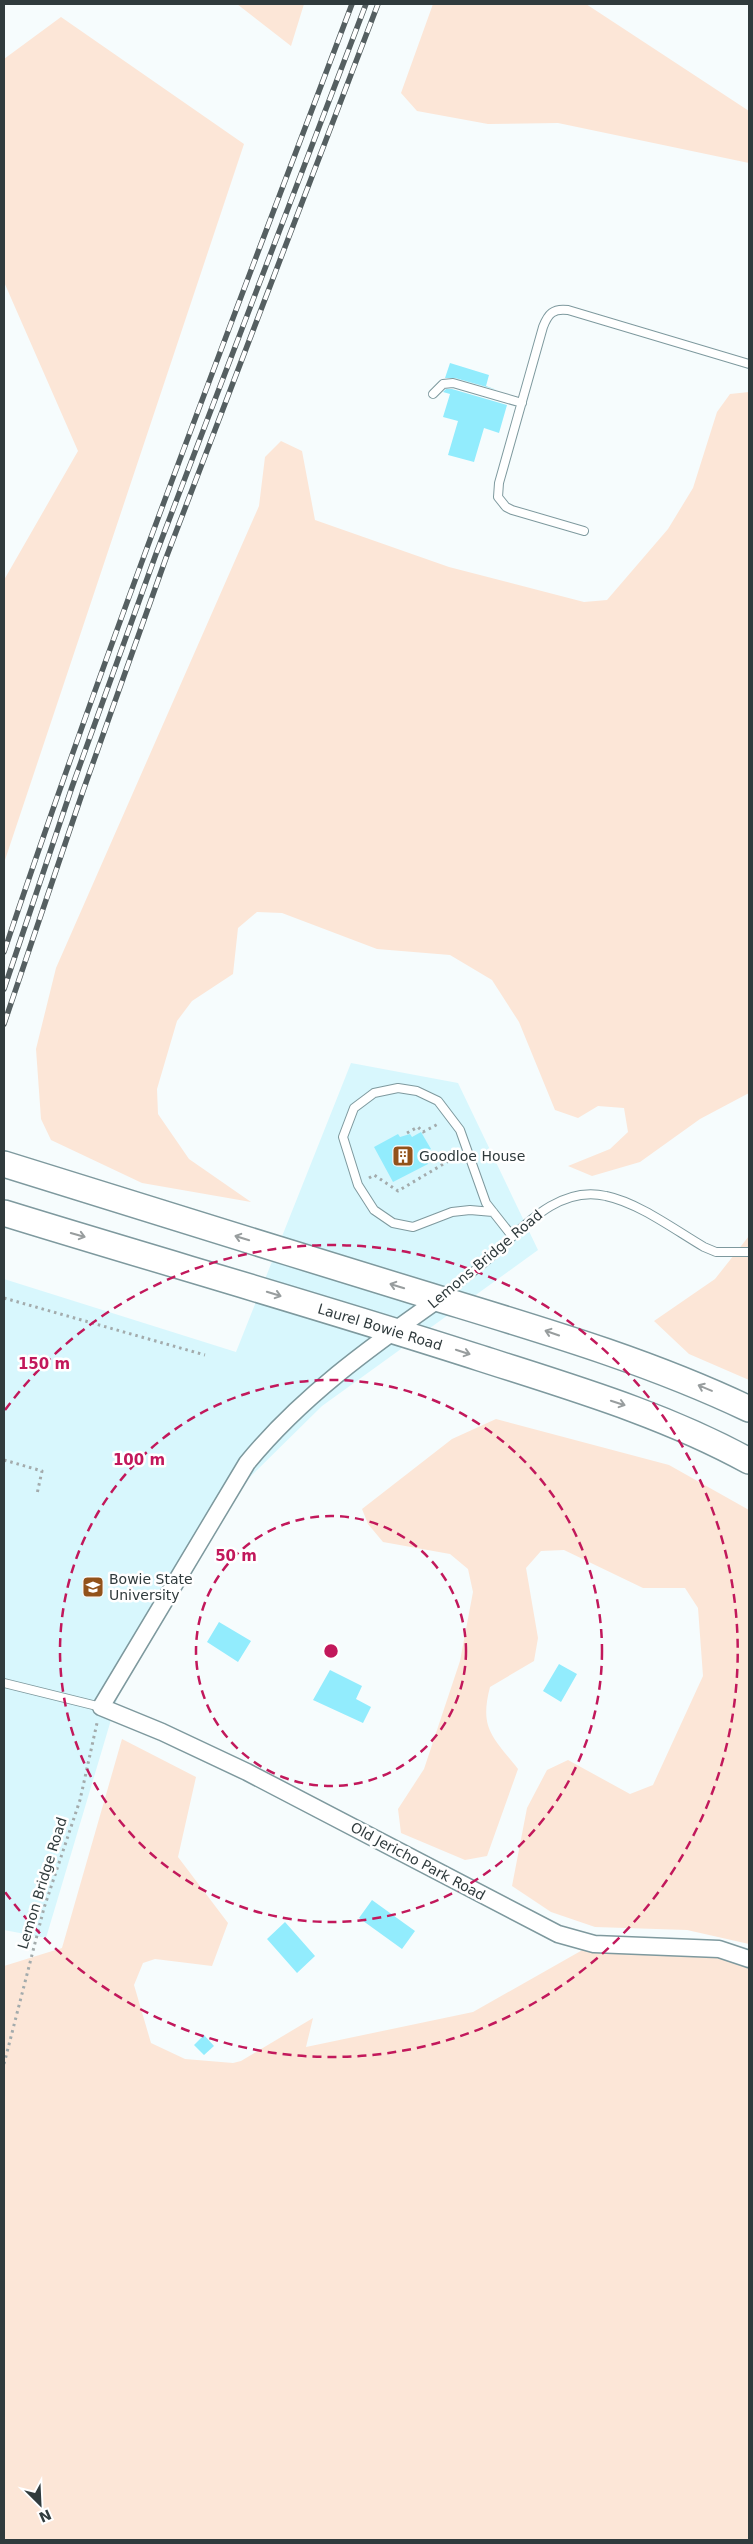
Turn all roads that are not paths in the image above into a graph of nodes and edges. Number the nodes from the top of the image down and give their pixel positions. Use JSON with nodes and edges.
{"nodes":[{"id":1,"x":749,"y":364,"type":"edge"},
{"id":2,"x":432,"y":394,"type":"dead end"},
{"id":3,"x":522,"y":403,"type":"junction"},
{"id":4,"x":584,"y":531,"type":"dead end"},
{"id":5,"x":4,"y":1164,"type":"edge"},
{"id":6,"x":493,"y":1212,"type":"junction"},
{"id":7,"x":4,"y":1213,"type":"edge"},
{"id":8,"x":512,"y":1236,"type":"junction"},
{"id":9,"x":749,"y":1252,"type":"edge"},
{"id":10,"x":439,"y":1299,"type":"junction"},
{"id":11,"x":394,"y":1330,"type":"junction"},
{"id":12,"x":749,"y":1409,"type":"edge"},
{"id":13,"x":749,"y":1461,"type":"edge"},
{"id":14,"x":4,"y":1683,"type":"edge"},
{"id":15,"x":101,"y":1707,"type":"junction"},
{"id":16,"x":749,"y":1959,"type":"edge"}],
"edges":[{"from":1,"to":3,"type":"lane"},
{"from":2,"to":3,"type":"lane"},
{"from":3,"to":4,"type":"lane"},
{"from":10,"to":5,"type":"main road","one_way":true},
{"from":6,"to":6,"type":"lane"},
{"from":6,"to":8,"type":"lane"},
{"from":7,"to":11,"type":"main road","name":"Laurel Bowie Road","one_way":true},
{"from":8,"to":9,"type":"lane","name":"Lemons Bridge Road"},
{"from":8,"to":10,"type":"lane","name":"Lemons Bridge Road"},
{"from":10,"to":11,"type":"street","name":"Lemons Bridge Road"},
{"from":12,"to":10,"type":"main road","one_way":true},
{"from":11,"to":13,"type":"main road","name":"Laurel Bowie Road","one_way":true},
{"from":11,"to":15,"type":"street","name":"Lemons Bridge Road"},
{"from":14,"to":15,"type":"lane"},
{"from":15,"to":16,"type":"street","name":"Old Jericho Park Road"}]}
